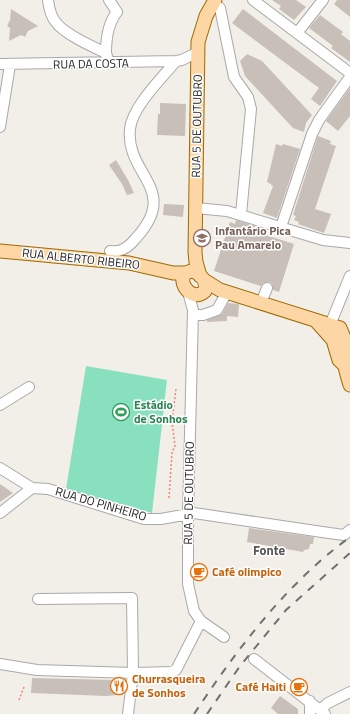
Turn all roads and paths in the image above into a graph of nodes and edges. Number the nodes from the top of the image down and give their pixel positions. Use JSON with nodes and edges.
{"nodes":[{"id":1,"x":48,"y":0,"type":"edge"},
{"id":2,"x":109,"y":0,"type":"edge"},
{"id":3,"x":253,"y":0,"type":"edge"},
{"id":4,"x":322,"y":0,"type":"edge"},
{"id":5,"x":216,"y":1,"type":"edge"},
{"id":6,"x":297,"y":33,"type":"junction"},
{"id":7,"x":108,"y":58,"type":"junction"},
{"id":8,"x":198,"y":58,"type":"junction"},
{"id":9,"x":179,"y":61,"type":"junction"},
{"id":10,"x":5,"y":65,"type":"edge"},
{"id":11,"x":350,"y":74,"type":"edge"},
{"id":12,"x":350,"y":77,"type":"edge"},
{"id":13,"x":0,"y":127,"type":"edge"},
{"id":14,"x":196,"y":208,"type":"junction"},
{"id":15,"x":241,"y":214,"type":"junction"},
{"id":16,"x":281,"y":227,"type":"junction"},
{"id":17,"x":350,"y":243,"type":"edge"},
{"id":18,"x":0,"y":251,"type":"edge"},
{"id":19,"x":110,"y":251,"type":"dead end"},
{"id":20,"x":195,"y":252,"type":"junction"},
{"id":21,"x":161,"y":270,"type":"junction"},
{"id":22,"x":186,"y":273,"type":"junction"},
{"id":23,"x":350,"y":276,"type":"edge"},
{"id":24,"x":197,"y":287,"type":"junction"},
{"id":25,"x":267,"y":288,"type":"dead end"},
{"id":26,"x":223,"y":291,"type":"junction"},
{"id":27,"x":261,"y":303,"type":"junction"},
{"id":28,"x":193,"y":312,"type":"junction"},
{"id":29,"x":316,"y":321,"type":"junction"},
{"id":30,"x":340,"y":328,"type":"edge"},
{"id":31,"x":333,"y":340,"type":"junction"},
{"id":32,"x":348,"y":344,"type":"edge"},
{"id":33,"x":344,"y":365,"type":"junction"},
{"id":34,"x":350,"y":385,"type":"edge"},
{"id":35,"x":30,"y":387,"type":"dead end"},
{"id":36,"x":176,"y":390,"type":"dead end"},
{"id":37,"x":0,"y":405,"type":"edge"},
{"id":38,"x":0,"y":468,"type":"edge"},
{"id":39,"x":32,"y":488,"type":"junction"},
{"id":40,"x":169,"y":498,"type":"dead end"},
{"id":41,"x":0,"y":513,"type":"edge"},
{"id":42,"x":188,"y":516,"type":"junction"},
{"id":43,"x":350,"y":530,"type":"edge"},
{"id":44,"x":38,"y":599,"type":"dead end"},
{"id":45,"x":201,"y":621,"type":"junction"},
{"id":46,"x":224,"y":637,"type":"dead end"},
{"id":47,"x":254,"y":659,"type":"dead end"},
{"id":48,"x":0,"y":664,"type":"edge"},
{"id":49,"x":133,"y":673,"type":"junction"},
{"id":50,"x":24,"y":687,"type":"dead end"},
{"id":51,"x":350,"y":692,"type":"edge"},
{"id":52,"x":19,"y":700,"type":"dead end"},
{"id":53,"x":310,"y":701,"type":"junction"},
{"id":54,"x":323,"y":711,"type":"edge"},
{"id":55,"x":128,"y":714,"type":"edge"},
{"id":56,"x":310,"y":714,"type":"edge"}],
"edges":[{"from":1,"to":7,"type":"street"},
{"from":2,"to":7,"type":"street"},
{"from":3,"to":6,"type":"street"},
{"from":4,"to":6,"type":"street"},
{"from":5,"to":8,"type":"main road","name":"RUA 5 DE OUTUBRO"},
{"from":5,"to":15,"type":"street"},
{"from":6,"to":11,"type":"street"},
{"from":7,"to":9,"type":"street","name":"RUA DA COSTA"},
{"from":7,"to":10,"type":"street","name":"RUA DA COSTA"},
{"from":8,"to":9,"type":"street","name":"RUA DA COSTA"},
{"from":8,"to":14,"type":"main road","name":"RUA 5 DE OUTUBRO"},
{"from":9,"to":19,"type":"street"},
{"from":10,"to":13,"type":"street"},
{"from":12,"to":16,"type":"street"},
{"from":14,"to":15,"type":"street"},
{"from":14,"to":20,"type":"main road","name":"RUA 5 DE OUTUBRO"},
{"from":15,"to":16,"type":"street"},
{"from":16,"to":17,"type":"street"},
{"from":18,"to":21,"type":"main road","name":"RUA ALBERTO RIBEIRO"},
{"from":20,"to":22,"type":"main road","name":"RUA 5 DE OUTUBRO"},
{"from":20,"to":24,"type":"main road","name":"RUA 5 DE OUTUBRO"},
{"from":21,"to":22,"type":"main road","name":"RUA ALBERTO RIBEIRO"},
{"from":21,"to":24,"type":"main road","name":"RUA ALBERTO RIBEIRO"},
{"from":22,"to":24,"type":"main road","name":"RUA ALBERTO RIBEIRO"},
{"from":23,"to":30,"type":"street"},
{"from":24,"to":26,"type":"main road"},
{"from":24,"to":28,"type":"street","name":"RUA 5 DE OUTUBRO"},
{"from":25,"to":27,"type":"street"},
{"from":26,"to":27,"type":"main road"},
{"from":26,"to":28,"type":"street"},
{"from":27,"to":29,"type":"main road"},
{"from":28,"to":42,"type":"street","name":"RUA 5 DE OUTUBRO"},
{"from":29,"to":30,"type":"main road"},
{"from":29,"to":31,"type":"main road"},
{"from":30,"to":31,"type":"main road"},
{"from":30,"to":32,"type":"main road"},
{"from":31,"to":33,"type":"main road"},
{"from":32,"to":33,"type":"main road"},
{"from":33,"to":34,"type":"main road"},
{"from":35,"to":37,"type":"street"},
{"from":36,"to":40,"type":"path"},
{"from":38,"to":39,"type":"street"},
{"from":39,"to":41,"type":"street"},
{"from":39,"to":42,"type":"street","name":"RUA DO PINHEIRO"},
{"from":42,"to":43,"type":"street","name":"RUA DO PINHEIRO"},
{"from":42,"to":45,"type":"street","name":"RUA 5 DE OUTUBRO"},
{"from":44,"to":49,"type":"street"},
{"from":45,"to":46,"type":"street","name":"RUA 5 DE OUTUBRO"},
{"from":45,"to":49,"type":"street"},
{"from":47,"to":53,"type":"street"},
{"from":48,"to":49,"type":"street"},
{"from":49,"to":55,"type":"street"},
{"from":50,"to":52,"type":"path"},
{"from":51,"to":54,"type":"street"},
{"from":53,"to":54,"type":"street"},
{"from":53,"to":56,"type":"street"}]}
